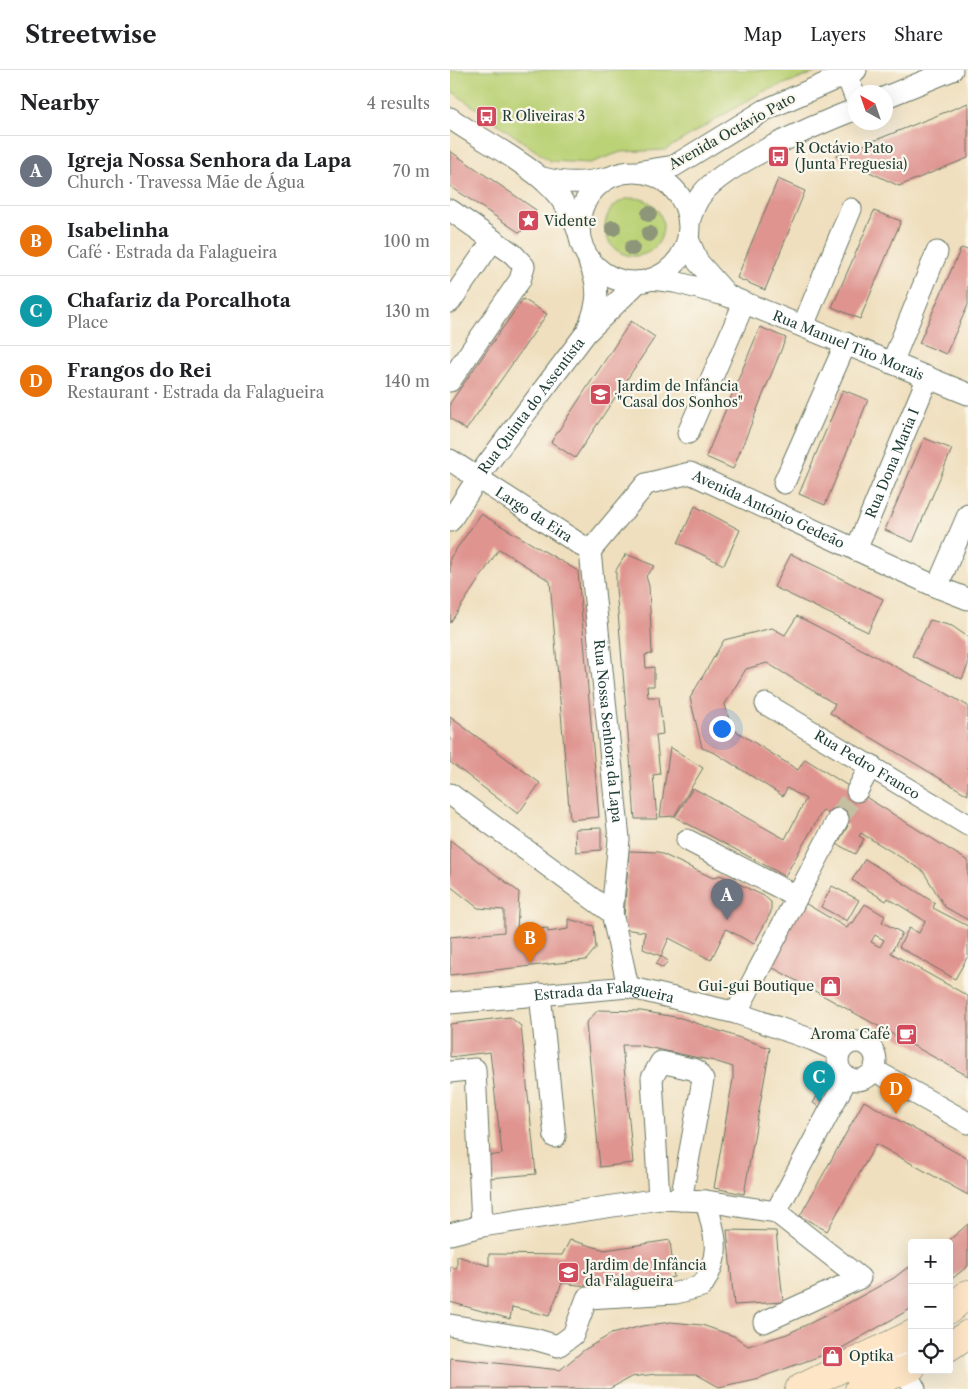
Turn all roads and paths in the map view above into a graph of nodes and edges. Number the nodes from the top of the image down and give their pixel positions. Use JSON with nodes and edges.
{"nodes":[{"id":1,"x":952,"y":70,"type":"edge"},
{"id":2,"x":851,"y":72,"type":"edge"},
{"id":3,"x":853,"y":85,"type":"edge"},
{"id":4,"x":893,"y":94,"type":"edge"},
{"id":5,"x":848,"y":113,"type":"edge"},
{"id":6,"x":451,"y":120,"type":"edge"},
{"id":7,"x":624,"y":173,"type":"junction"},
{"id":8,"x":543,"y":178,"type":"junction"},
{"id":9,"x":851,"y":209,"type":"dead end"},
{"id":10,"x":450,"y":210,"type":"edge"},
{"id":11,"x":688,"y":230,"type":"junction"},
{"id":12,"x":494,"y":240,"type":"junction"},
{"id":13,"x":581,"y":243,"type":"junction"},
{"id":14,"x":937,"y":252,"type":"dead end"},
{"id":15,"x":645,"y":281,"type":"junction"},
{"id":16,"x":736,"y":300,"type":"junction"},
{"id":17,"x":450,"y":302,"type":"edge"},
{"id":18,"x":803,"y":326,"type":"junction"},
{"id":19,"x":586,"y":333,"type":"junction"},
{"id":20,"x":846,"y":343,"type":"junction"},
{"id":21,"x":892,"y":363,"type":"junction"},
{"id":22,"x":928,"y":378,"type":"junction"},
{"id":23,"x":450,"y":380,"type":"edge"},
{"id":24,"x":968,"y":394,"type":"edge"},
{"id":25,"x":688,"y":433,"type":"dead end"},
{"id":26,"x":450,"y":460,"type":"edge"},
{"id":27,"x":478,"y":478,"type":"junction"},
{"id":28,"x":784,"y":483,"type":"dead end"},
{"id":29,"x":968,"y":515,"type":"edge"},
{"id":30,"x":450,"y":521,"type":"edge"},
{"id":31,"x":856,"y":550,"type":"junction"},
{"id":32,"x":590,"y":551,"type":"junction"},
{"id":33,"x":937,"y":587,"type":"junction"},
{"id":34,"x":968,"y":599,"type":"edge"},
{"id":35,"x":766,"y":704,"type":"dead end"},
{"id":36,"x":871,"y":765,"type":"junction"},
{"id":37,"x":857,"y":791,"type":"tunnel mouth"},
{"id":38,"x":450,"y":794,"type":"edge"},
{"id":39,"x":838,"y":820,"type":"tunnel mouth"},
{"id":40,"x":968,"y":825,"type":"edge"},
{"id":41,"x":687,"y":840,"type":"dead end"},
{"id":42,"x":796,"y":896,"type":"junction"},
{"id":43,"x":612,"y":913,"type":"junction"},
{"id":44,"x":628,"y":987,"type":"junction"},
{"id":45,"x":540,"y":994,"type":"junction"},
{"id":46,"x":450,"y":1003,"type":"edge"},
{"id":47,"x":736,"y":1012,"type":"junction"},
{"id":48,"x":839,"y":1052,"type":"junction"},
{"id":49,"x":874,"y":1070,"type":"junction"},
{"id":50,"x":450,"y":1072,"type":"edge"},
{"id":51,"x":847,"y":1078,"type":"junction"},
{"id":52,"x":968,"y":1123,"type":"edge"},
{"id":53,"x":555,"y":1137,"type":"dead end"},
{"id":54,"x":659,"y":1198,"type":"junction"},
{"id":55,"x":681,"y":1200,"type":"junction"},
{"id":56,"x":706,"y":1201,"type":"junction"},
{"id":57,"x":776,"y":1212,"type":"junction"},
{"id":58,"x":482,"y":1226,"type":"junction"},
{"id":59,"x":450,"y":1234,"type":"edge"},
{"id":60,"x":968,"y":1294,"type":"edge"},
{"id":61,"x":953,"y":1307,"type":"edge"},
{"id":62,"x":764,"y":1322,"type":"dead end"},
{"id":63,"x":450,"y":1325,"type":"edge"},
{"id":64,"x":968,"y":1334,"type":"edge"},
{"id":65,"x":902,"y":1340,"type":"edge"},
{"id":66,"x":953,"y":1344,"type":"edge"},
{"id":67,"x":911,"y":1375,"type":"edge"},
{"id":68,"x":799,"y":1389,"type":"edge"},
{"id":69,"x":859,"y":1389,"type":"edge"}],
"edges":[{"from":1,"to":4,"type":"street"},
{"from":2,"to":3,"type":"street"},
{"from":2,"to":7,"type":"street","name":"Avenida Octávio Pato"},
{"from":5,"to":11,"type":"street"},
{"from":6,"to":8,"type":"street"},
{"from":7,"to":8,"type":"street","name":"Avenida Octávio Pato"},
{"from":7,"to":11,"type":"street"},
{"from":7,"to":13,"type":"street"},
{"from":8,"to":13,"type":"street","name":"Rua Quinta do Assentista"},
{"from":9,"to":18,"type":"street"},
{"from":10,"to":12,"type":"street"},
{"from":11,"to":15,"type":"street"},
{"from":11,"to":16,"type":"street","name":"Rua Manuel Tito Morais"},
{"from":12,"to":17,"type":"street"},
{"from":12,"to":23,"type":"street"},
{"from":13,"to":15,"type":"street"},
{"from":13,"to":19,"type":"street","name":"Rua Quinta do Assentista"},
{"from":14,"to":21,"type":"street"},
{"from":15,"to":16,"type":"street","name":"Rua Manuel Tito Morais"},
{"from":15,"to":19,"type":"street","name":"Rua Quinta do Assentista"},
{"from":16,"to":18,"type":"street","name":"Rua Manuel Tito Morais"},
{"from":16,"to":25,"type":"street"},
{"from":18,"to":20,"type":"street","name":"Rua Manuel Tito Morais"},
{"from":19,"to":27,"type":"street","name":"Rua Quinta do Assentista"},
{"from":20,"to":21,"type":"street","name":"Rua Manuel Tito Morais"},
{"from":20,"to":28,"type":"street"},
{"from":21,"to":22,"type":"street","name":"Rua Manuel Tito Morais"},
{"from":22,"to":24,"type":"street","name":"Rua Manuel Tito Morais"},
{"from":22,"to":31,"type":"street","name":"Rua Dona Maria I"},
{"from":26,"to":27,"type":"street","name":"Largo da Eira"},
{"from":27,"to":30,"type":"street","name":"Rua Quinta do Assentista"},
{"from":27,"to":32,"type":"street","name":"Largo da Eira"},
{"from":29,"to":33,"type":"street"},
{"from":31,"to":32,"type":"street","name":"Avenida António Gedeão"},
{"from":31,"to":33,"type":"street","name":"Avenida António Gedeão"},
{"from":32,"to":43,"type":"street","name":"Rua Nossa Senhora da Lapa"},
{"from":33,"to":34,"type":"street","name":"Avenida António Gedeão"},
{"from":35,"to":36,"type":"street","name":"Rua Pedro Franco"},
{"from":36,"to":37,"type":"street"},
{"from":36,"to":40,"type":"street","name":"Rua Pedro Franco"},
{"from":38,"to":43,"type":"street"},
{"from":39,"to":42,"type":"street"},
{"from":41,"to":42,"type":"street"},
{"from":42,"to":47,"type":"street"},
{"from":43,"to":44,"type":"street","name":"Rua Nossa Senhora da Lapa"},
{"from":44,"to":45,"type":"street","name":"Estrada da Falagueira"},
{"from":44,"to":47,"type":"street","name":"Estrada da Falagueira"},
{"from":45,"to":46,"type":"street","name":"Estrada da Falagueira"},
{"from":45,"to":53,"type":"street"},
{"from":47,"to":48,"type":"street","name":"Estrada da Falagueira"},
{"from":48,"to":49,"type":"street"},
{"from":48,"to":51,"type":"street"},
{"from":49,"to":51,"type":"street"},
{"from":49,"to":52,"type":"street"},
{"from":50,"to":58,"type":"street"},
{"from":51,"to":57,"type":"street"},
{"from":54,"to":55,"type":"street"},
{"from":54,"to":55,"type":"street"},
{"from":54,"to":58,"type":"street"},
{"from":55,"to":56,"type":"street"},
{"from":56,"to":57,"type":"street"},
{"from":56,"to":63,"type":"street"},
{"from":57,"to":62,"type":"street"},
{"from":58,"to":59,"type":"street"},
{"from":60,"to":61,"type":"main road"},
{"from":64,"to":66,"type":"main road"},
{"from":65,"to":67,"type":"street"},
{"from":65,"to":68,"type":"main road"},
{"from":67,"to":69,"type":"main road"}]}
